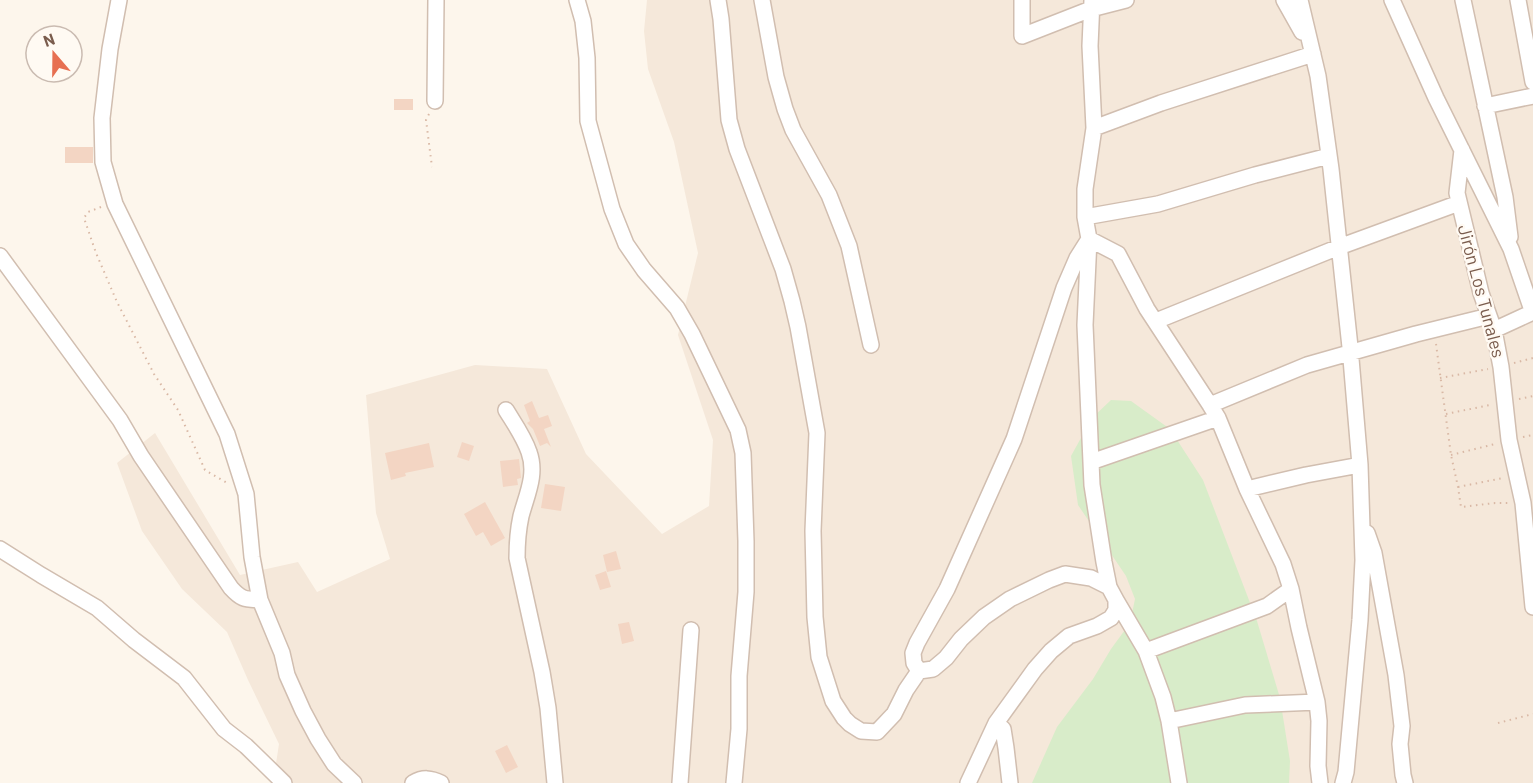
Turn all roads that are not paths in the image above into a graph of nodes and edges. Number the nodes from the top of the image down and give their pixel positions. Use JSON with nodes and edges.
{"nodes":[{"id":1,"x":119,"y":0,"type":"edge"},
{"id":2,"x":436,"y":0,"type":"edge"},
{"id":3,"x":577,"y":0,"type":"edge"},
{"id":4,"x":718,"y":0,"type":"edge"},
{"id":5,"x":762,"y":0,"type":"edge"},
{"id":6,"x":1022,"y":0,"type":"edge"},
{"id":7,"x":1126,"y":0,"type":"edge"},
{"id":8,"x":1284,"y":0,"type":"edge"},
{"id":9,"x":1300,"y":0,"type":"edge"},
{"id":10,"x":1392,"y":0,"type":"edge"},
{"id":11,"x":1463,"y":0,"type":"edge"},
{"id":12,"x":1518,"y":0,"type":"edge"},
{"id":13,"x":1091,"y":4,"type":"edge"},
{"id":14,"x":1312,"y":52,"type":"junction"},
{"id":15,"x":1533,"y":82,"type":"edge"},
{"id":16,"x":1533,"y":96,"type":"edge"},
{"id":17,"x":435,"y":101,"type":"road end"},
{"id":18,"x":1485,"y":106,"type":"junction"},
{"id":19,"x":1094,"y":128,"type":"junction"},
{"id":20,"x":1462,"y":150,"type":"junction"},
{"id":21,"x":1329,"y":156,"type":"junction"},
{"id":22,"x":1460,"y":203,"type":"junction"},
{"id":23,"x":1085,"y":217,"type":"junction"},
{"id":24,"x":1089,"y":239,"type":"junction"},
{"id":25,"x":1339,"y":247,"type":"junction"},
{"id":26,"x":1512,"y":249,"type":"junction"},
{"id":27,"x":0,"y":256,"type":"edge"},
{"id":28,"x":1533,"y":312,"type":"edge"},
{"id":29,"x":1156,"y":321,"type":"junction"},
{"id":30,"x":1492,"y":323,"type":"junction"},
{"id":31,"x":871,"y":345,"type":"dead end"},
{"id":32,"x":1350,"y":352,"type":"junction"},
{"id":33,"x":506,"y":410,"type":"dead end"},
{"id":34,"x":1214,"y":411,"type":"junction"},
{"id":35,"x":1091,"y":462,"type":"junction"},
{"id":36,"x":1360,"y":465,"type":"junction"},
{"id":37,"x":1247,"y":489,"type":"junction"},
{"id":38,"x":1361,"y":513,"type":"junction"},
{"id":39,"x":0,"y":549,"type":"edge"},
{"id":40,"x":1292,"y":589,"type":"junction"},
{"id":41,"x":1113,"y":594,"type":"junction"},
{"id":42,"x":260,"y":600,"type":"junction"},
{"id":43,"x":1533,"y":607,"type":"edge"},
{"id":44,"x":691,"y":630,"type":"dead end"},
{"id":45,"x":1146,"y":651,"type":"junction"},
{"id":46,"x":919,"y":671,"type":"junction"},
{"id":47,"x":1317,"y":702,"type":"junction"},
{"id":48,"x":1169,"y":721,"type":"junction"},
{"id":49,"x":996,"y":723,"type":"junction"},
{"id":50,"x":284,"y":783,"type":"edge"},
{"id":51,"x":354,"y":783,"type":"edge"},
{"id":52,"x":413,"y":783,"type":"edge"},
{"id":53,"x":441,"y":783,"type":"edge"},
{"id":54,"x":555,"y":783,"type":"edge"},
{"id":55,"x":680,"y":783,"type":"edge"},
{"id":56,"x":734,"y":783,"type":"edge"},
{"id":57,"x":968,"y":783,"type":"edge"},
{"id":58,"x":1010,"y":783,"type":"edge"},
{"id":59,"x":1179,"y":783,"type":"edge"},
{"id":60,"x":1320,"y":783,"type":"edge"},
{"id":61,"x":1343,"y":783,"type":"edge"},
{"id":62,"x":1405,"y":783,"type":"edge"}],
"edges":[{"from":1,"to":42,"type":"street"},
{"from":2,"to":17,"type":"street"},
{"from":3,"to":56,"type":"street"},
{"from":4,"to":46,"type":"street"},
{"from":5,"to":31,"type":"street"},
{"from":6,"to":13,"type":"street"},
{"from":7,"to":13,"type":"street"},
{"from":8,"to":14,"type":"street"},
{"from":9,"to":14,"type":"street"},
{"from":10,"to":20,"type":"street"},
{"from":11,"to":18,"type":"street"},
{"from":12,"to":15,"type":"street"},
{"from":13,"to":19,"type":"street"},
{"from":14,"to":19,"type":"street"},
{"from":14,"to":21,"type":"street"},
{"from":16,"to":18,"type":"street"},
{"from":18,"to":26,"type":"street"},
{"from":19,"to":23,"type":"street"},
{"from":20,"to":22,"type":"street","name":"Jirón Los Tunales"},
{"from":20,"to":26,"type":"street"},
{"from":21,"to":23,"type":"street"},
{"from":21,"to":25,"type":"street"},
{"from":22,"to":25,"type":"street"},
{"from":22,"to":30,"type":"street","name":"Jirón Los Tunales"},
{"from":23,"to":24,"type":"street"},
{"from":24,"to":29,"type":"street"},
{"from":24,"to":35,"type":"street"},
{"from":24,"to":46,"type":"street"},
{"from":25,"to":29,"type":"street"},
{"from":25,"to":32,"type":"street"},
{"from":26,"to":28,"type":"street"},
{"from":27,"to":42,"type":"street"},
{"from":28,"to":30,"type":"street"},
{"from":29,"to":34,"type":"street"},
{"from":30,"to":32,"type":"street"},
{"from":30,"to":43,"type":"street","name":"Jirón Los Tunales"},
{"from":32,"to":34,"type":"street"},
{"from":32,"to":36,"type":"street"},
{"from":33,"to":54,"type":"street"},
{"from":34,"to":35,"type":"street"},
{"from":34,"to":37,"type":"street"},
{"from":35,"to":41,"type":"street"},
{"from":36,"to":37,"type":"street"},
{"from":36,"to":38,"type":"street"},
{"from":37,"to":40,"type":"street"},
{"from":38,"to":61,"type":"street"},
{"from":38,"to":62,"type":"street"},
{"from":39,"to":50,"type":"street"},
{"from":40,"to":45,"type":"street"},
{"from":40,"to":47,"type":"street"},
{"from":41,"to":45,"type":"street"},
{"from":41,"to":46,"type":"street"},
{"from":41,"to":49,"type":"street"},
{"from":42,"to":51,"type":"street"},
{"from":44,"to":55,"type":"street"},
{"from":45,"to":48,"type":"street"},
{"from":47,"to":48,"type":"street"},
{"from":47,"to":60,"type":"street"},
{"from":48,"to":59,"type":"street"},
{"from":49,"to":57,"type":"street"},
{"from":49,"to":58,"type":"street"},
{"from":52,"to":53,"type":"street"}]}
